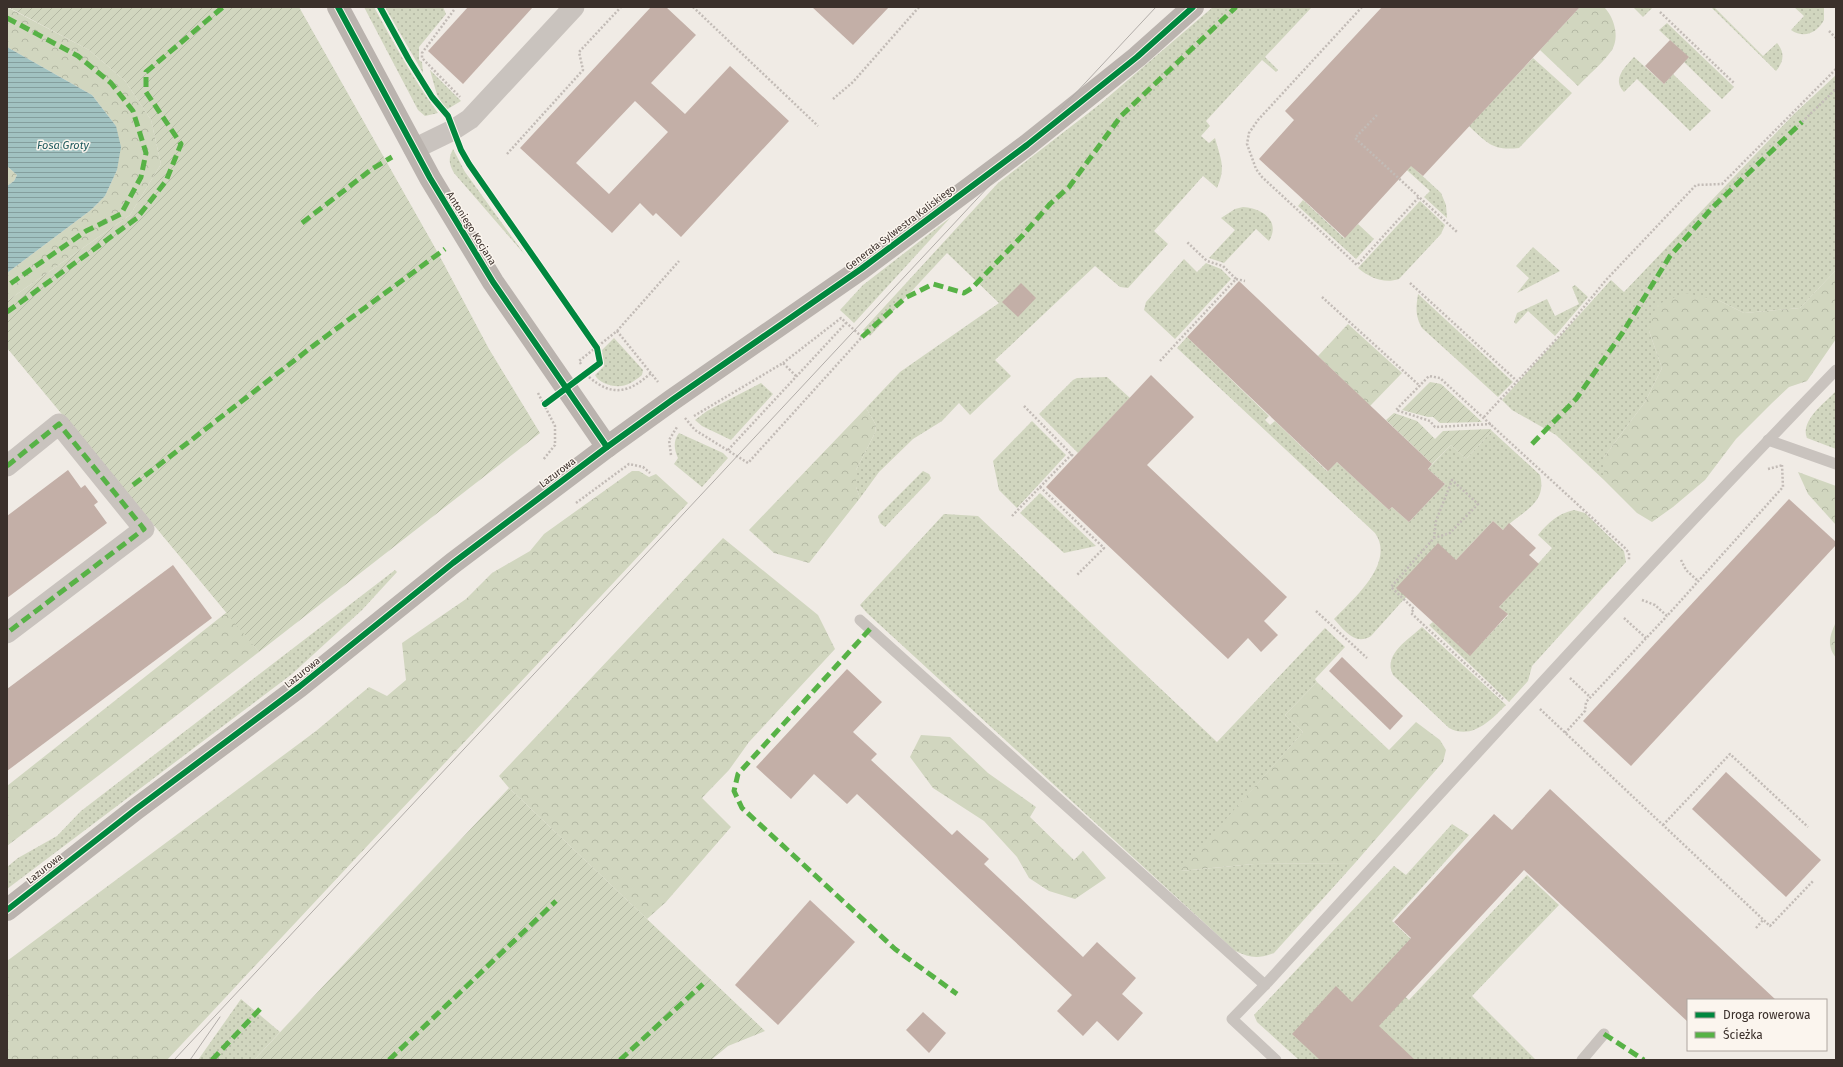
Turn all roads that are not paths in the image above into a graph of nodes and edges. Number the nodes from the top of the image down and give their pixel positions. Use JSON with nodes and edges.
{"nodes":[{"id":1,"x":338,"y":7,"type":"edge"},
{"id":2,"x":574,"y":7,"type":"edge"},
{"id":3,"x":1193,"y":7,"type":"edge"},
{"id":4,"x":414,"y":149,"type":"junction"},
{"id":5,"x":1836,"y":370,"type":"edge"},
{"id":6,"x":1768,"y":440,"type":"junction"},
{"id":7,"x":607,"y":447,"type":"junction"},
{"id":8,"x":1836,"y":464,"type":"edge"},
{"id":9,"x":7,"y":466,"type":"edge"},
{"id":10,"x":860,"y":620,"type":"dead end"},
{"id":11,"x":7,"y":633,"type":"edge"},
{"id":12,"x":7,"y":910,"type":"edge"},
{"id":13,"x":1265,"y":985,"type":"junction"},
{"id":14,"x":1604,"y":1034,"type":"dead end"},
{"id":15,"x":1276,"y":1060,"type":"edge"},
{"id":16,"x":1582,"y":1060,"type":"edge"}],
"edges":[{"from":1,"to":4,"type":"street","name":"Antoniego Kocjana"},
{"from":2,"to":4,"type":"street"},
{"from":3,"to":7,"type":"street","name":"Generała Sylwestra Kaliskiego"},
{"from":4,"to":7,"type":"street","name":"Antoniego Kocjana"},
{"from":5,"to":6,"type":"lane"},
{"from":6,"to":8,"type":"lane"},
{"from":6,"to":13,"type":"lane"},
{"from":7,"to":12,"type":"street","name":"Lazurowa"},
{"from":9,"to":11,"type":"street"},
{"from":10,"to":13,"type":"lane"},
{"from":13,"to":15,"type":"lane"},
{"from":14,"to":16,"type":"lane"}]}
